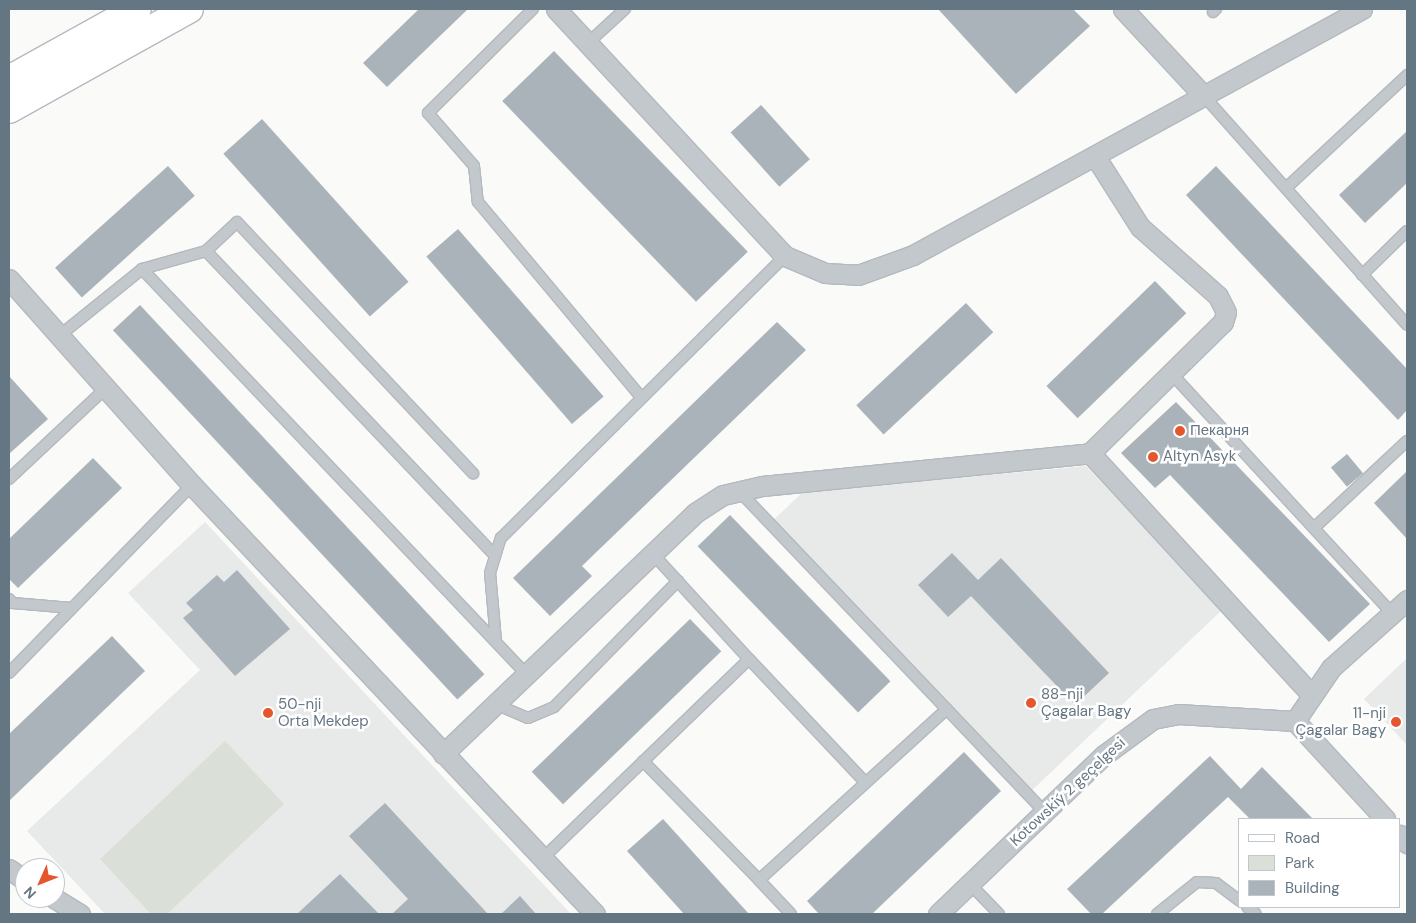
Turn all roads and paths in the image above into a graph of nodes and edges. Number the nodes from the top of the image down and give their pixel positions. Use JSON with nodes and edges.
{"nodes":[{"id":1,"x":136,"y":9,"type":"edge"},
{"id":2,"x":189,"y":9,"type":"edge"},
{"id":3,"x":532,"y":9,"type":"edge"},
{"id":4,"x":556,"y":9,"type":"edge"},
{"id":5,"x":625,"y":9,"type":"edge"},
{"id":6,"x":1123,"y":9,"type":"edge"},
{"id":7,"x":1362,"y":9,"type":"edge"},
{"id":8,"x":588,"y":43,"type":"junction"},
{"id":9,"x":1407,"y":75,"type":"edge"},
{"id":10,"x":9,"y":80,"type":"edge"},
{"id":11,"x":1203,"y":95,"type":"junction"},
{"id":12,"x":9,"y":110,"type":"edge"},
{"id":13,"x":1095,"y":156,"type":"junction"},
{"id":14,"x":1286,"y":188,"type":"junction"},
{"id":15,"x":1407,"y":231,"type":"edge"},
{"id":16,"x":206,"y":251,"type":"junction"},
{"id":17,"x":785,"y":256,"type":"junction"},
{"id":18,"x":142,"y":269,"type":"junction"},
{"id":19,"x":1362,"y":275,"type":"junction"},
{"id":20,"x":9,"y":279,"type":"edge"},
{"id":21,"x":1407,"y":325,"type":"edge"},
{"id":22,"x":59,"y":336,"type":"junction"},
{"id":23,"x":1171,"y":373,"type":"junction"},
{"id":24,"x":106,"y":388,"type":"junction"},
{"id":25,"x":640,"y":396,"type":"junction"},
{"id":26,"x":1407,"y":441,"type":"edge"},
{"id":27,"x":1090,"y":453,"type":"junction"},
{"id":28,"x":11,"y":472,"type":"edge"},
{"id":29,"x":473,"y":473,"type":"dead end"},
{"id":30,"x":192,"y":485,"type":"junction"},
{"id":31,"x":739,"y":491,"type":"junction"},
{"id":32,"x":1315,"y":527,"type":"junction"},
{"id":33,"x":493,"y":554,"type":"junction"},
{"id":34,"x":653,"y":554,"type":"junction"},
{"id":35,"x":678,"y":581,"type":"junction"},
{"id":36,"x":9,"y":599,"type":"edge"},
{"id":37,"x":1407,"y":600,"type":"edge"},
{"id":38,"x":72,"y":608,"type":"junction"},
{"id":39,"x":1392,"y":613,"type":"junction"},
{"id":40,"x":496,"y":642,"type":"junction"},
{"id":41,"x":748,"y":659,"type":"junction"},
{"id":42,"x":9,"y":673,"type":"edge"},
{"id":43,"x":526,"y":674,"type":"junction"},
{"id":44,"x":1310,"y":693,"type":"junction"},
{"id":45,"x":495,"y":704,"type":"junction"},
{"id":46,"x":947,"y":710,"type":"junction"},
{"id":47,"x":1295,"y":721,"type":"junction"},
{"id":48,"x":443,"y":754,"type":"junction"},
{"id":49,"x":643,"y":761,"type":"junction"},
{"id":50,"x":865,"y":782,"type":"junction"},
{"id":51,"x":1044,"y":812,"type":"junction"},
{"id":52,"x":1384,"y":818,"type":"edge"},
{"id":53,"x":541,"y":860,"type":"junction"},
{"id":54,"x":760,"y":880,"type":"junction"},
{"id":55,"x":970,"y":884,"type":"junction"},
{"id":56,"x":1238,"y":900,"type":"edge"},
{"id":57,"x":65,"y":905,"type":"edge"},
{"id":58,"x":80,"y":914,"type":"edge"},
{"id":59,"x":595,"y":914,"type":"edge"},
{"id":60,"x":791,"y":914,"type":"edge"},
{"id":61,"x":938,"y":914,"type":"edge"},
{"id":62,"x":999,"y":914,"type":"edge"},
{"id":63,"x":1157,"y":914,"type":"edge"}],
"edges":[{"from":1,"to":10,"type":"main road"},
{"from":2,"to":12,"type":"main road"},
{"from":3,"to":25,"type":"lane"},
{"from":4,"to":8,"type":"street"},
{"from":5,"to":8,"type":"lane"},
{"from":6,"to":11,"type":"street"},
{"from":7,"to":11,"type":"street"},
{"from":8,"to":17,"type":"street"},
{"from":9,"to":14,"type":"lane"},
{"from":11,"to":13,"type":"street"},
{"from":11,"to":14,"type":"lane"},
{"from":13,"to":17,"type":"street"},
{"from":13,"to":23,"type":"street"},
{"from":14,"to":19,"type":"lane"},
{"from":15,"to":19,"type":"lane"},
{"from":16,"to":18,"type":"lane"},
{"from":16,"to":29,"type":"lane"},
{"from":16,"to":33,"type":"lane"},
{"from":17,"to":25,"type":"lane"},
{"from":18,"to":22,"type":"lane"},
{"from":18,"to":40,"type":"lane"},
{"from":19,"to":21,"type":"lane"},
{"from":20,"to":22,"type":"street"},
{"from":22,"to":24,"type":"street"},
{"from":23,"to":27,"type":"street"},
{"from":23,"to":32,"type":"lane"},
{"from":24,"to":28,"type":"lane"},
{"from":24,"to":30,"type":"street"},
{"from":25,"to":33,"type":"lane"},
{"from":26,"to":32,"type":"lane"},
{"from":27,"to":31,"type":"street"},
{"from":27,"to":44,"type":"street"},
{"from":30,"to":38,"type":"lane"},
{"from":30,"to":48,"type":"street"},
{"from":31,"to":34,"type":"street"},
{"from":31,"to":46,"type":"lane"},
{"from":32,"to":39,"type":"lane"},
{"from":33,"to":40,"type":"lane"},
{"from":34,"to":35,"type":"lane"},
{"from":34,"to":43,"type":"street"},
{"from":35,"to":41,"type":"lane"},
{"from":35,"to":45,"type":"lane"},
{"from":36,"to":38,"type":"lane"},
{"from":37,"to":39,"type":"street"},
{"from":38,"to":42,"type":"lane"},
{"from":39,"to":44,"type":"street"},
{"from":40,"to":43,"type":"lane"},
{"from":41,"to":49,"type":"lane"},
{"from":41,"to":50,"type":"lane"},
{"from":43,"to":45,"type":"street"},
{"from":44,"to":47,"type":"street"},
{"from":45,"to":48,"type":"street"},
{"from":46,"to":50,"type":"lane"},
{"from":46,"to":51,"type":"lane"},
{"from":47,"to":51,"type":"street","name":"Kotowskiý 2 geçelgesi"},
{"from":47,"to":52,"type":"street"},
{"from":48,"to":53,"type":"street"},
{"from":49,"to":53,"type":"lane"},
{"from":49,"to":54,"type":"lane"},
{"from":50,"to":54,"type":"lane"},
{"from":51,"to":55,"type":"street","name":"Kotowskiý 2 geçelgesi"},
{"from":53,"to":59,"type":"street"},
{"from":54,"to":60,"type":"lane"},
{"from":55,"to":61,"type":"street","name":"Kotowskiý 2 geçelgesi"},
{"from":55,"to":62,"type":"lane"},
{"from":56,"to":63,"type":"lane"},
{"from":57,"to":58,"type":"street"}]}
